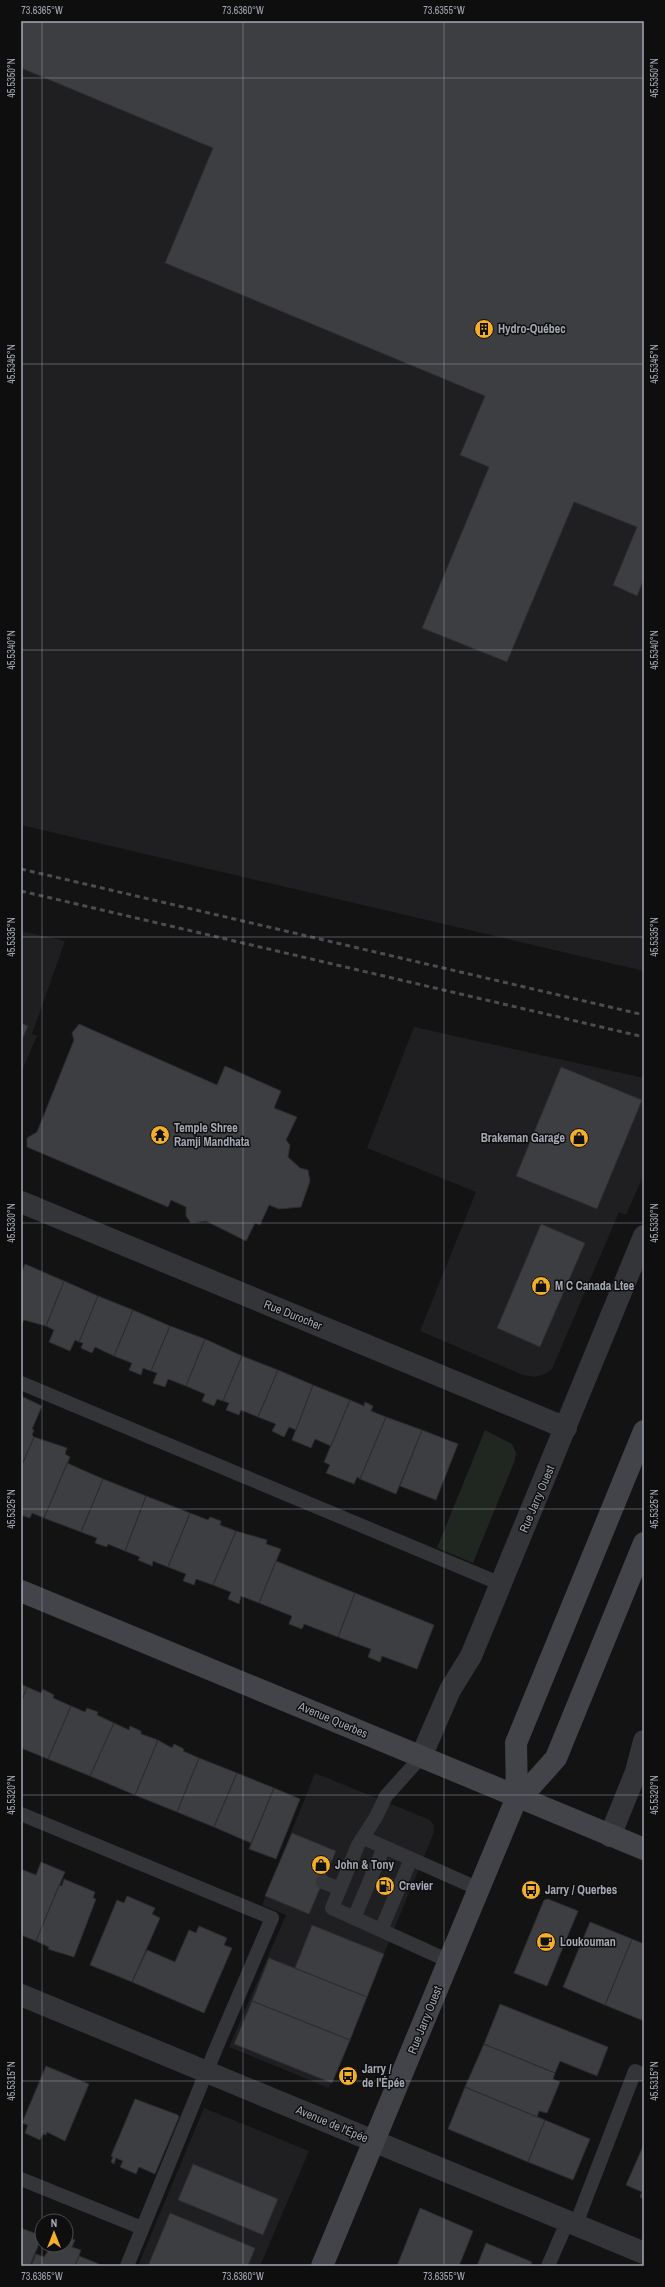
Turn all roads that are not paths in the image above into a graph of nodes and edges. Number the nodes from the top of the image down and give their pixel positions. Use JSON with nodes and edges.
{"nodes":[{"id":1,"x":21,"y":1202,"type":"edge"},
{"id":2,"x":644,"y":1236,"type":"edge"},
{"id":3,"x":21,"y":1383,"type":"edge"},
{"id":4,"x":566,"y":1428,"type":"junction"},
{"id":5,"x":644,"y":1431,"type":"edge"},
{"id":6,"x":644,"y":1543,"type":"edge"},
{"id":7,"x":501,"y":1584,"type":"junction"},
{"id":8,"x":21,"y":1591,"type":"edge"},
{"id":9,"x":644,"y":1741,"type":"edge"},
{"id":10,"x":421,"y":1757,"type":"junction"},
{"id":11,"x":517,"y":1797,"type":"junction"},
{"id":12,"x":21,"y":1814,"type":"edge"},
{"id":13,"x":610,"y":1836,"type":"junction"},
{"id":14,"x":364,"y":1838,"type":"junction"},
{"id":15,"x":384,"y":1847,"type":"junction"},
{"id":16,"x":644,"y":1849,"type":"edge"},
{"id":17,"x":411,"y":1859,"type":"junction"},
{"id":18,"x":323,"y":1882,"type":"dead end"},
{"id":19,"x":340,"y":1889,"type":"junction"},
{"id":20,"x":479,"y":1889,"type":"junction"},
{"id":21,"x":354,"y":1918,"type":"junction"},
{"id":22,"x":381,"y":1930,"type":"junction"},
{"id":23,"x":449,"y":1961,"type":"junction"},
{"id":24,"x":21,"y":1995,"type":"edge"},
{"id":25,"x":206,"y":2072,"type":"junction"},
{"id":26,"x":644,"y":2075,"type":"edge"},
{"id":27,"x":375,"y":2142,"type":"junction"},
{"id":28,"x":21,"y":2178,"type":"edge"},
{"id":29,"x":572,"y":2222,"type":"junction"},
{"id":30,"x":142,"y":2228,"type":"junction"},
{"id":31,"x":644,"y":2253,"type":"edge"},
{"id":32,"x":127,"y":2266,"type":"edge"},
{"id":33,"x":322,"y":2266,"type":"edge"},
{"id":34,"x":548,"y":2266,"type":"edge"}],
"edges":[{"from":1,"to":4,"type":"street","name":"Rue Durocher"},
{"from":2,"to":4,"type":"street","name":"Rue Jarry Ouest"},
{"from":3,"to":7,"type":"lane"},
{"from":4,"to":7,"type":"street","name":"Rue Jarry Ouest"},
{"from":5,"to":11,"type":"main road","name":"Rue Jarry Ouest"},
{"from":6,"to":11,"type":"main road","name":"Rue Jarry Ouest"},
{"from":7,"to":10,"type":"street","name":"Rue Jarry Ouest"},
{"from":8,"to":10,"type":"main road","name":"Avenue Querbes"},
{"from":9,"to":13,"type":"street"},
{"from":10,"to":11,"type":"main road","name":"Avenue Querbes"},
{"from":10,"to":14,"type":"lane"},
{"from":11,"to":13,"type":"main road","name":"Avenue Querbes"},
{"from":11,"to":20,"type":"main road","name":"Rue Jarry Ouest"},
{"from":12,"to":25,"type":"lane"},
{"from":13,"to":16,"type":"main road","name":"Avenue Querbes"},
{"from":14,"to":15,"type":"lane"},
{"from":14,"to":19,"type":"lane"},
{"from":15,"to":17,"type":"lane"},
{"from":15,"to":21,"type":"lane"},
{"from":17,"to":20,"type":"lane"},
{"from":17,"to":22,"type":"lane"},
{"from":18,"to":19,"type":"lane"},
{"from":19,"to":21,"type":"lane"},
{"from":20,"to":23,"type":"main road","name":"Rue Jarry Ouest"},
{"from":21,"to":22,"type":"lane"},
{"from":22,"to":23,"type":"lane"},
{"from":23,"to":27,"type":"main road","name":"Rue Jarry Ouest"},
{"from":24,"to":25,"type":"street","name":"Avenue de l'Épée"},
{"from":25,"to":27,"type":"street","name":"Avenue de l'Épée"},
{"from":25,"to":30,"type":"lane"},
{"from":26,"to":29,"type":"lane"},
{"from":27,"to":29,"type":"street","name":"Avenue de l'Épée"},
{"from":27,"to":33,"type":"main road","name":"Rue Jarry Ouest"},
{"from":28,"to":30,"type":"lane"},
{"from":29,"to":31,"type":"street","name":"Avenue de l'Épée"},
{"from":29,"to":34,"type":"lane"},
{"from":30,"to":32,"type":"lane"}]}
